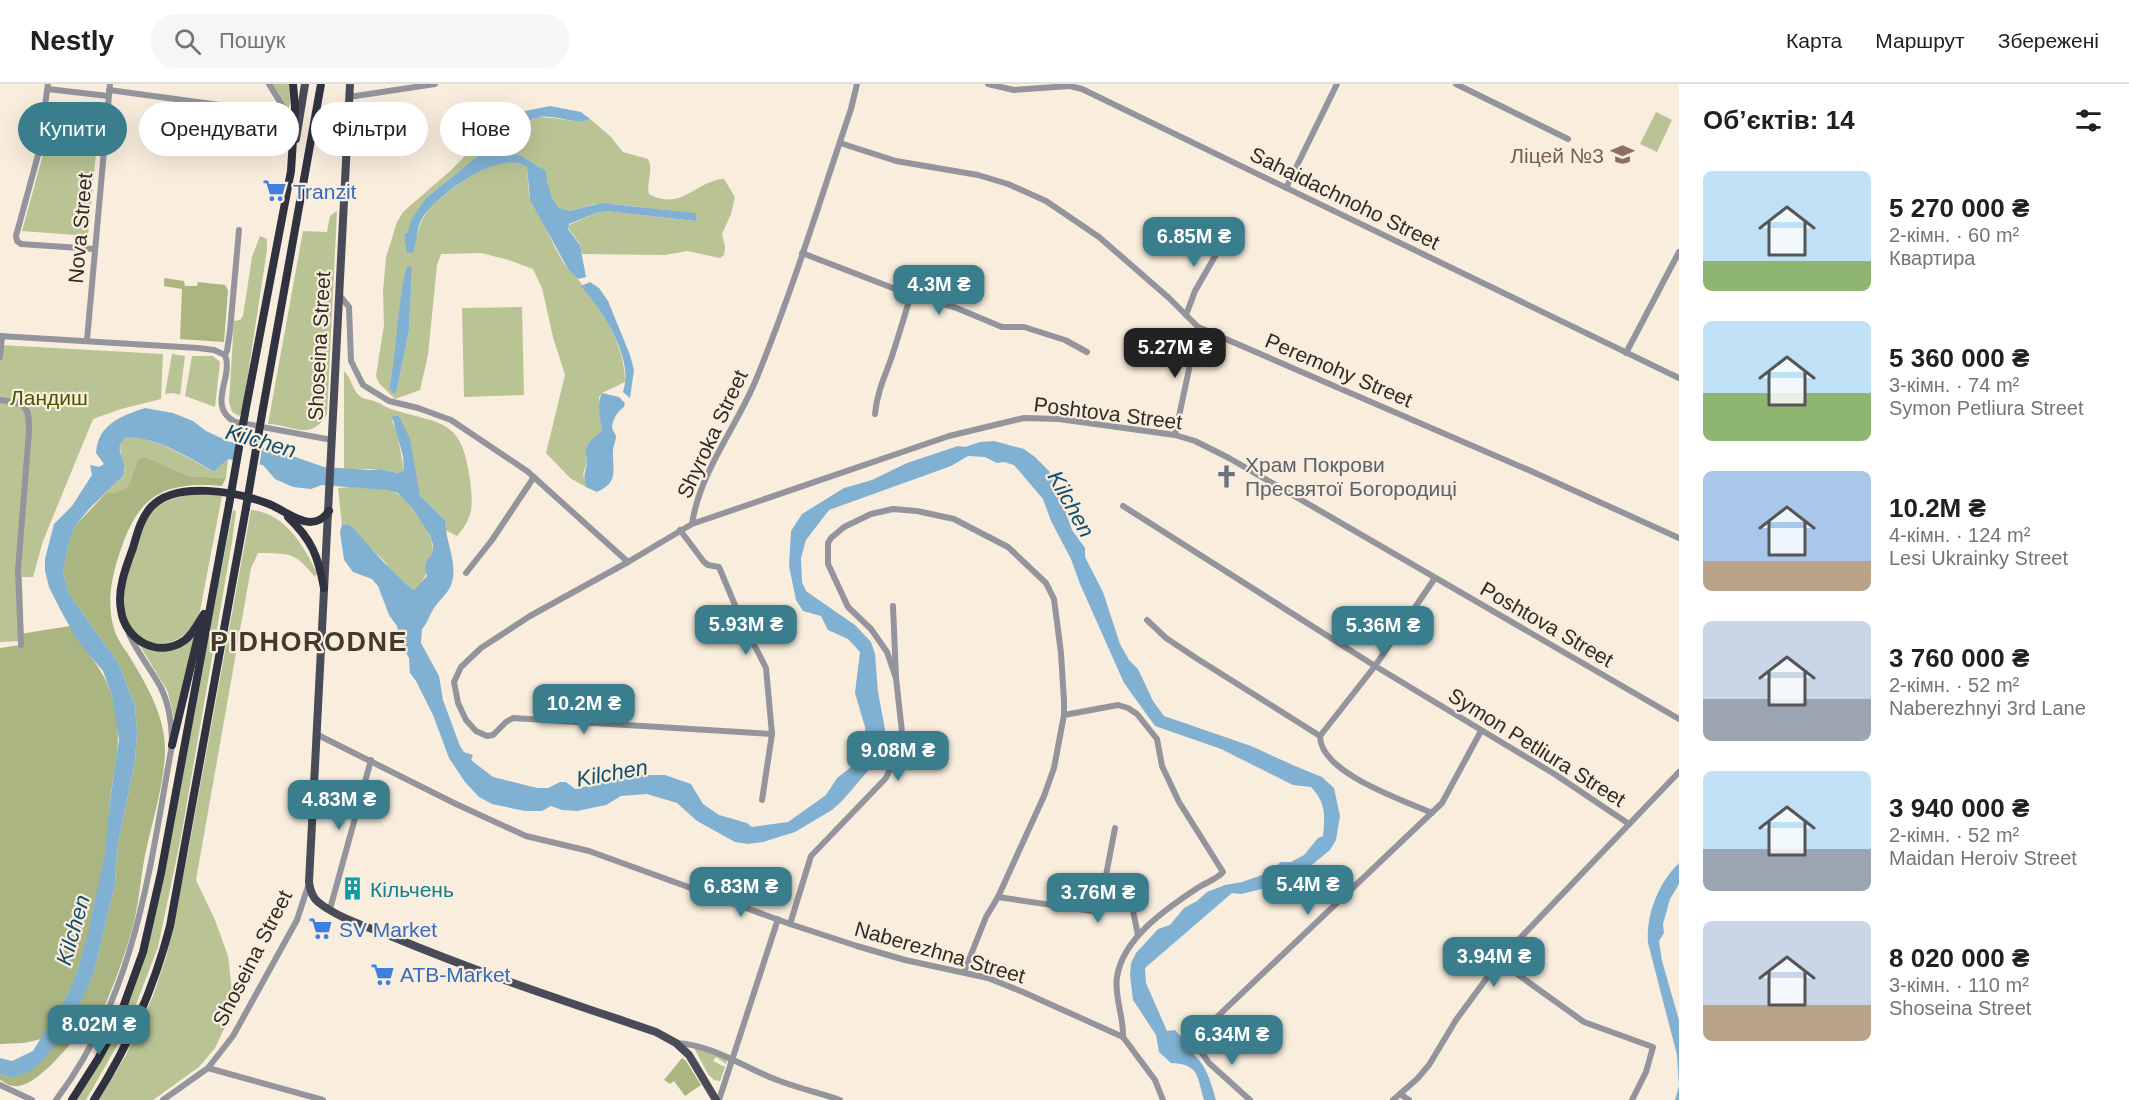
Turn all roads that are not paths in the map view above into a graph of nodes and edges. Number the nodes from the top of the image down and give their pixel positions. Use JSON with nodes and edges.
{"nodes":[{"id":1,"x":269,"y":84,"type":"edge"},
{"id":2,"x":293,"y":84,"type":"edge"},
{"id":3,"x":305,"y":84,"type":"edge"},
{"id":4,"x":321,"y":84,"type":"edge"},
{"id":5,"x":350,"y":84,"type":"edge"},
{"id":6,"x":435,"y":84,"type":"edge"},
{"id":7,"x":857,"y":84,"type":"edge"},
{"id":8,"x":988,"y":84,"type":"edge"},
{"id":9,"x":1337,"y":84,"type":"edge"},
{"id":10,"x":1456,"y":84,"type":"edge"},
{"id":11,"x":420,"y":85,"type":"edge"},
{"id":12,"x":1071,"y":85,"type":"edge"},
{"id":13,"x":48,"y":86,"type":"edge"},
{"id":14,"x":109,"y":90,"type":"edge"},
{"id":15,"x":349,"y":97,"type":"junction"},
{"id":16,"x":197,"y":102,"type":"edge"},
{"id":17,"x":280,"y":102,"type":"edge"},
{"id":18,"x":293,"y":102,"type":"edge"},
{"id":19,"x":1568,"y":139,"type":"dead end"},
{"id":20,"x":840,"y":143,"type":"junction"},
{"id":21,"x":292,"y":156,"type":"edge"},
{"id":22,"x":291,"y":171,"type":"junction"},
{"id":23,"x":1286,"y":188,"type":"junction"},
{"id":24,"x":239,"y":230,"type":"dead end"},
{"id":25,"x":1228,"y":232,"type":"dead end"},
{"id":26,"x":94,"y":249,"type":"junction"},
{"id":27,"x":1679,"y":252,"type":"edge"},
{"id":28,"x":802,"y":253,"type":"junction"},
{"id":29,"x":911,"y":296,"type":"junction"},
{"id":30,"x":340,"y":297,"type":"junction"},
{"id":31,"x":1186,"y":315,"type":"junction"},
{"id":32,"x":1198,"y":327,"type":"junction"},
{"id":33,"x":1,"y":336,"type":"edge"},
{"id":34,"x":87,"y":340,"type":"junction"},
{"id":35,"x":1087,"y":352,"type":"dead end"},
{"id":36,"x":1626,"y":353,"type":"junction"},
{"id":37,"x":225,"y":354,"type":"junction"},
{"id":38,"x":0,"y":357,"type":"edge"},
{"id":39,"x":1679,"y":378,"type":"edge"},
{"id":40,"x":0,"y":400,"type":"edge"},
{"id":41,"x":876,"y":414,"type":"dead end"},
{"id":42,"x":1175,"y":435,"type":"junction"},
{"id":43,"x":332,"y":440,"type":"junction"},
{"id":44,"x":534,"y":477,"type":"junction"},
{"id":45,"x":1122,"y":506,"type":"dead end"},
{"id":46,"x":276,"y":507,"type":"junction"},
{"id":47,"x":329,"y":512,"type":"junction"},
{"id":48,"x":692,"y":524,"type":"junction"},
{"id":49,"x":680,"y":530,"type":"junction"},
{"id":50,"x":1679,"y":538,"type":"edge"},
{"id":51,"x":628,"y":562,"type":"junction"},
{"id":52,"x":217,"y":572,"type":"junction"},
{"id":53,"x":466,"y":573,"type":"dead end"},
{"id":54,"x":1435,"y":578,"type":"junction"},
{"id":55,"x":324,"y":588,"type":"junction"},
{"id":56,"x":893,"y":606,"type":"dead end"},
{"id":57,"x":204,"y":614,"type":"junction"},
{"id":58,"x":1147,"y":620,"type":"dead end"},
{"id":59,"x":126,"y":627,"type":"junction"},
{"id":60,"x":21,"y":645,"type":"dead end"},
{"id":61,"x":1375,"y":666,"type":"junction"},
{"id":62,"x":896,"y":678,"type":"junction"},
{"id":63,"x":1064,"y":715,"type":"junction"},
{"id":64,"x":1679,"y":718,"type":"edge"},
{"id":65,"x":1481,"y":731,"type":"junction"},
{"id":66,"x":316,"y":734,"type":"junction"},
{"id":67,"x":772,"y":734,"type":"junction"},
{"id":68,"x":1320,"y":736,"type":"junction"},
{"id":69,"x":172,"y":745,"type":"junction"},
{"id":70,"x":371,"y":760,"type":"junction"},
{"id":71,"x":1679,"y":772,"type":"edge"},
{"id":72,"x":762,"y":800,"type":"dead end"},
{"id":73,"x":1432,"y":813,"type":"junction"},
{"id":74,"x":1629,"y":824,"type":"junction"},
{"id":75,"x":1115,"y":828,"type":"dead end"},
{"id":76,"x":1137,"y":879,"type":"dead end"},
{"id":77,"x":309,"y":882,"type":"junction"},
{"id":78,"x":998,"y":897,"type":"junction"},
{"id":79,"x":330,"y":909,"type":"junction"},
{"id":80,"x":778,"y":919,"type":"junction"},
{"id":81,"x":790,"y":924,"type":"junction"},
{"id":82,"x":1138,"y":935,"type":"junction"},
{"id":83,"x":1499,"y":961,"type":"junction"},
{"id":84,"x":964,"y":972,"type":"junction"},
{"id":85,"x":1123,"y":1037,"type":"junction"},
{"id":86,"x":676,"y":1043,"type":"junction"},
{"id":87,"x":733,"y":1058,"type":"junction"},
{"id":88,"x":208,"y":1068,"type":"junction"},
{"id":89,"x":0,"y":1085,"type":"edge"},
{"id":90,"x":1400,"y":1094,"type":"junction"},
{"id":91,"x":32,"y":1100,"type":"edge"},
{"id":92,"x":56,"y":1100,"type":"edge"},
{"id":93,"x":72,"y":1100,"type":"edge"},
{"id":94,"x":94,"y":1100,"type":"edge"},
{"id":95,"x":164,"y":1100,"type":"edge"},
{"id":96,"x":322,"y":1100,"type":"edge"},
{"id":97,"x":717,"y":1100,"type":"edge"},
{"id":98,"x":840,"y":1100,"type":"edge"},
{"id":99,"x":1163,"y":1100,"type":"edge"},
{"id":100,"x":1250,"y":1100,"type":"edge"},
{"id":101,"x":1393,"y":1100,"type":"edge"},
{"id":102,"x":1409,"y":1100,"type":"edge"},
{"id":103,"x":1632,"y":1100,"type":"edge"}],
"edges":[{"from":1,"to":17,"type":"street"},
{"from":2,"to":18,"type":"highway"},
{"from":3,"to":22,"type":"main road"},
{"from":4,"to":94,"type":"highway","bridge":true},
{"from":5,"to":15,"type":"main road","name":"Shoseina Street"},
{"from":6,"to":11,"type":"street"},
{"from":7,"to":20,"type":"street","name":"Shyroka Street"},
{"from":8,"to":12,"type":"street","name":"Sahaidachnoho Street"},
{"from":9,"to":23,"type":"street"},
{"from":10,"to":19,"type":"street"},
{"from":11,"to":15,"type":"street"},
{"from":12,"to":23,"type":"street","name":"Sahaidachnoho Street"},
{"from":13,"to":14,"type":"street"},
{"from":13,"to":26,"type":"street"},
{"from":14,"to":16,"type":"street"},
{"from":14,"to":26,"type":"street","name":"Nova Street"},
{"from":15,"to":30,"type":"main road","name":"Shoseina Street"},
{"from":20,"to":28,"type":"street","name":"Shyroka Street"},
{"from":20,"to":31,"type":"street","name":"Peremohy Street"},
{"from":21,"to":22,"type":"highway"},
{"from":22,"to":52,"type":"highway","bridge":true},
{"from":23,"to":36,"type":"street","name":"Sahaidachnoho Street"},
{"from":24,"to":37,"type":"street"},
{"from":25,"to":31,"type":"street"},
{"from":26,"to":34,"type":"street","name":"Nova Street"},
{"from":27,"to":36,"type":"street"},
{"from":28,"to":29,"type":"street"},
{"from":28,"to":48,"type":"street","name":"Shyroka Street"},
{"from":29,"to":35,"type":"street"},
{"from":29,"to":41,"type":"street"},
{"from":30,"to":43,"type":"main road","name":"Shoseina Street"},
{"from":30,"to":44,"type":"street"},
{"from":31,"to":32,"type":"street","name":"Peremohy Street"},
{"from":32,"to":42,"type":"street"},
{"from":32,"to":50,"type":"street","name":"Peremohy Street"},
{"from":33,"to":34,"type":"street"},
{"from":33,"to":38,"type":"street"},
{"from":34,"to":37,"type":"street"},
{"from":36,"to":39,"type":"street","name":"Sahaidachnoho Street"},
{"from":37,"to":43,"type":"street"},
{"from":40,"to":60,"type":"street"},
{"from":42,"to":48,"type":"street","name":"Poshtova Street"},
{"from":42,"to":54,"type":"street","name":"Poshtova Street"},
{"from":43,"to":47,"type":"main road","name":"Shoseina Street"},
{"from":44,"to":51,"type":"street"},
{"from":44,"to":53,"type":"street"},
{"from":45,"to":61,"type":"street","name":"Symon Petliura Street"},
{"from":46,"to":47,"type":"highway"},
{"from":46,"to":55,"type":"highway"},
{"from":46,"to":59,"type":"highway"},
{"from":47,"to":55,"type":"main road","name":"Shoseina Street"},
{"from":48,"to":49,"type":"street","name":"Shyroka Street"},
{"from":49,"to":51,"type":"street","name":"Shyroka Street"},
{"from":49,"to":67,"type":"street"},
{"from":51,"to":67,"type":"street","name":"Shyroka Street"},
{"from":52,"to":57,"type":"highway"},
{"from":52,"to":93,"type":"highway"},
{"from":54,"to":61,"type":"street"},
{"from":54,"to":64,"type":"street","name":"Poshtova Street"},
{"from":55,"to":66,"type":"main road","name":"Shoseina Street"},
{"from":56,"to":62,"type":"street"},
{"from":57,"to":59,"type":"highway"},
{"from":57,"to":69,"type":"highway"},
{"from":58,"to":68,"type":"street"},
{"from":59,"to":69,"type":"street"},
{"from":61,"to":65,"type":"street","name":"Symon Petliura Street"},
{"from":61,"to":68,"type":"street"},
{"from":62,"to":63,"type":"street"},
{"from":62,"to":81,"type":"street"},
{"from":63,"to":78,"type":"street"},
{"from":63,"to":82,"type":"street"},
{"from":65,"to":73,"type":"street"},
{"from":65,"to":74,"type":"street","name":"Symon Petliura Street"},
{"from":66,"to":70,"type":"street","name":"Naberezhna Street"},
{"from":66,"to":77,"type":"main road","name":"Shoseina Street"},
{"from":67,"to":72,"type":"street"},
{"from":68,"to":73,"type":"street"},
{"from":69,"to":92,"type":"street"},
{"from":70,"to":79,"type":"street"},
{"from":70,"to":80,"type":"street","name":"Naberezhna Street"},
{"from":71,"to":74,"type":"street"},
{"from":73,"to":100,"type":"street"},
{"from":74,"to":83,"type":"street"},
{"from":75,"to":78,"type":"street"},
{"from":76,"to":82,"type":"street"},
{"from":77,"to":79,"type":"main road"},
{"from":77,"to":88,"type":"street","name":"Shoseina Street"},
{"from":78,"to":84,"type":"street"},
{"from":79,"to":86,"type":"main road"},
{"from":80,"to":81,"type":"street","name":"Naberezhna Street"},
{"from":80,"to":87,"type":"street"},
{"from":81,"to":84,"type":"street","name":"Naberezhna Street"},
{"from":82,"to":85,"type":"street"},
{"from":83,"to":90,"type":"street"},
{"from":83,"to":103,"type":"street"},
{"from":84,"to":85,"type":"street","name":"Naberezhna Street"},
{"from":85,"to":99,"type":"street","name":"Naberezhna Street"},
{"from":86,"to":87,"type":"street"},
{"from":86,"to":97,"type":"main road"},
{"from":87,"to":97,"type":"street"},
{"from":87,"to":98,"type":"street"},
{"from":88,"to":95,"type":"street","name":"Shoseina Street"},
{"from":88,"to":96,"type":"street"},
{"from":89,"to":91,"type":"street"},
{"from":90,"to":101,"type":"street"},
{"from":90,"to":102,"type":"street"}]}
